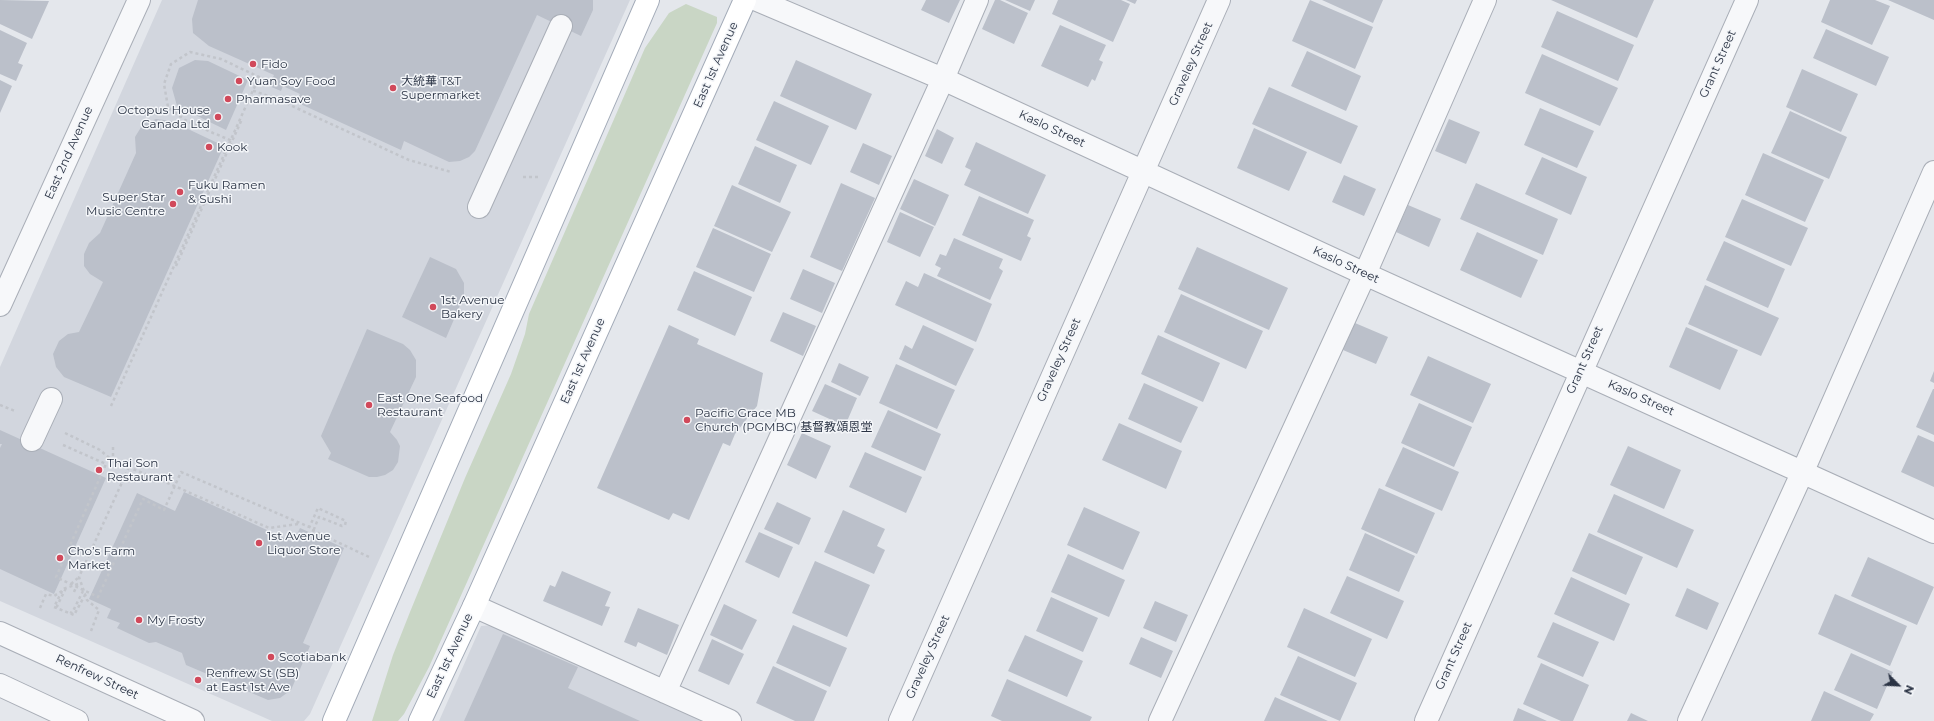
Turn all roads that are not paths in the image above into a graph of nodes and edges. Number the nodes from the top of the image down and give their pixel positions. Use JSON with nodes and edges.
{"nodes":[{"id":1,"x":139,"y":0,"type":"edge"},
{"id":2,"x":648,"y":0,"type":"edge"},
{"id":3,"x":745,"y":0,"type":"edge"},
{"id":4,"x":757,"y":0,"type":"edge"},
{"id":5,"x":977,"y":0,"type":"edge"},
{"id":6,"x":1219,"y":0,"type":"edge"},
{"id":7,"x":1486,"y":0,"type":"edge"},
{"id":8,"x":1747,"y":0,"type":"edge"},
{"id":9,"x":561,"y":26,"type":"dead end"},
{"id":10,"x":943,"y":79,"type":"junction"},
{"id":11,"x":1143,"y":172,"type":"junction"},
{"id":12,"x":1934,"y":172,"type":"edge"},
{"id":13,"x":479,"y":207,"type":"dead end"},
{"id":14,"x":1364,"y":274,"type":"junction"},
{"id":15,"x":0,"y":305,"type":"edge"},
{"id":16,"x":1581,"y":371,"type":"junction"},
{"id":17,"x":51,"y":399,"type":"dead end"},
{"id":18,"x":32,"y":440,"type":"dead end"},
{"id":19,"x":1803,"y":471,"type":"junction"},
{"id":20,"x":1934,"y":532,"type":"edge"},
{"id":21,"x":474,"y":606,"type":"junction"},
{"id":22,"x":0,"y":633,"type":"edge"},
{"id":23,"x":0,"y":685,"type":"edge"},
{"id":24,"x":665,"y":692,"type":"junction"},
{"id":25,"x":77,"y":721,"type":"edge"},
{"id":26,"x":193,"y":721,"type":"edge"},
{"id":27,"x":334,"y":721,"type":"edge"},
{"id":28,"x":420,"y":721,"type":"edge"},
{"id":29,"x":730,"y":721,"type":"edge"},
{"id":30,"x":900,"y":721,"type":"edge"},
{"id":31,"x":1160,"y":721,"type":"edge"},
{"id":32,"x":1426,"y":721,"type":"edge"},
{"id":33,"x":1689,"y":721,"type":"edge"}],
"edges":[{"from":1,"to":15,"type":"street","name":"East 2nd Avenue"},
{"from":2,"to":27,"type":"main road"},
{"from":3,"to":21,"type":"main road","name":"East 1st Avenue"},
{"from":4,"to":10,"type":"street","name":"Kaslo Street"},
{"from":5,"to":10,"type":"street"},
{"from":6,"to":11,"type":"street","name":"Graveley Street"},
{"from":7,"to":14,"type":"street"},
{"from":8,"to":16,"type":"street","name":"Grant Street"},
{"from":9,"to":13,"type":"street"},
{"from":10,"to":11,"type":"street","name":"Kaslo Street"},
{"from":10,"to":24,"type":"street"},
{"from":11,"to":14,"type":"street","name":"Kaslo Street"},
{"from":11,"to":30,"type":"street","name":"Graveley Street"},
{"from":12,"to":19,"type":"street"},
{"from":14,"to":16,"type":"street","name":"Kaslo Street"},
{"from":14,"to":31,"type":"street"},
{"from":16,"to":19,"type":"street","name":"Kaslo Street"},
{"from":16,"to":32,"type":"street","name":"Grant Street"},
{"from":17,"to":18,"type":"street"},
{"from":19,"to":20,"type":"street","name":"Kaslo Street"},
{"from":19,"to":33,"type":"street"},
{"from":21,"to":24,"type":"street"},
{"from":21,"to":28,"type":"main road","name":"East 1st Avenue"},
{"from":22,"to":26,"type":"street","name":"Renfrew Street"},
{"from":23,"to":25,"type":"street"},
{"from":24,"to":29,"type":"street"}]}
